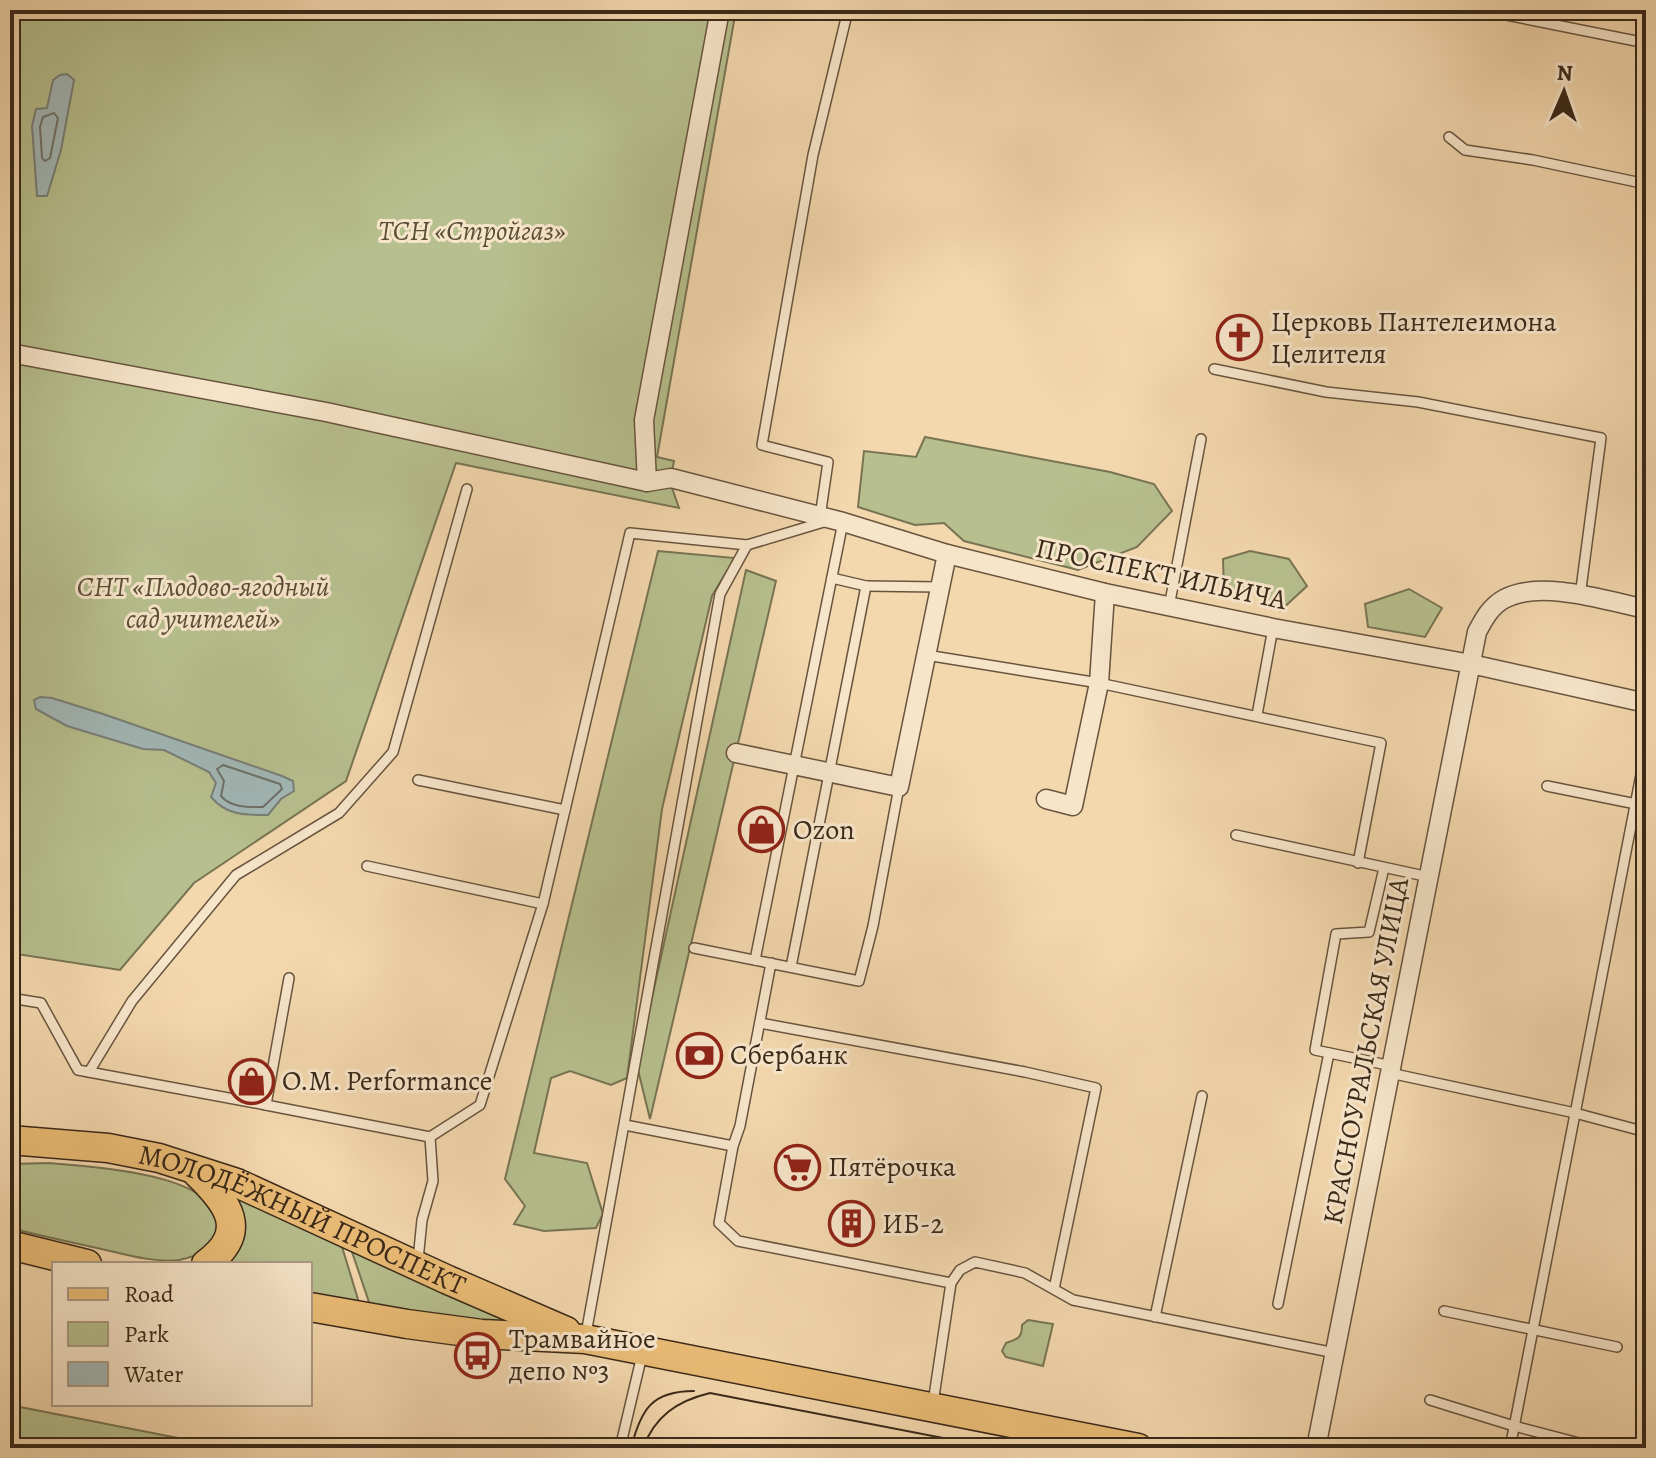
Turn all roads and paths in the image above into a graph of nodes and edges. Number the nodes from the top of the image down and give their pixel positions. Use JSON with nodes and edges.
{"nodes":[{"id":1,"x":720,"y":10,"type":"edge"},
{"id":2,"x":848,"y":10,"type":"edge"},
{"id":3,"x":1481,"y":10,"type":"edge"},
{"id":4,"x":1646,"y":43,"type":"edge"},
{"id":5,"x":1449,"y":137,"type":"dead end"},
{"id":6,"x":1646,"y":184,"type":"edge"},
{"id":7,"x":10,"y":353,"type":"edge"},
{"id":8,"x":1214,"y":369,"type":"dead end"},
{"id":9,"x":1201,"y":439,"type":"dead end"},
{"id":10,"x":647,"y":482,"type":"junction"},
{"id":11,"x":467,"y":489,"type":"dead end"},
{"id":12,"x":832,"y":519,"type":"junction"},
{"id":13,"x":747,"y":545,"type":"junction"},
{"id":14,"x":947,"y":554,"type":"junction"},
{"id":15,"x":832,"y":578,"type":"junction"},
{"id":16,"x":866,"y":586,"type":"junction"},
{"id":17,"x":939,"y":587,"type":"junction"},
{"id":18,"x":1105,"y":593,"type":"junction"},
{"id":19,"x":1580,"y":596,"type":"junction"},
{"id":20,"x":1169,"y":607,"type":"junction"},
{"id":21,"x":1646,"y":609,"type":"edge"},
{"id":22,"x":1273,"y":628,"type":"junction"},
{"id":23,"x":926,"y":655,"type":"junction"},
{"id":24,"x":1471,"y":664,"type":"junction"},
{"id":25,"x":1099,"y":683,"type":"junction"},
{"id":26,"x":1646,"y":703,"type":"edge"},
{"id":27,"x":1257,"y":715,"type":"junction"},
{"id":28,"x":1646,"y":749,"type":"edge"},
{"id":29,"x":736,"y":753,"type":"dead end"},
{"id":30,"x":795,"y":765,"type":"junction"},
{"id":31,"x":831,"y":772,"type":"junction"},
{"id":32,"x":418,"y":780,"type":"dead end"},
{"id":33,"x":1547,"y":786,"type":"dead end"},
{"id":34,"x":899,"y":787,"type":"junction"},
{"id":35,"x":1046,"y":799,"type":"dead end"},
{"id":36,"x":1641,"y":804,"type":"edge"},
{"id":37,"x":565,"y":810,"type":"junction"},
{"id":38,"x":1236,"y":835,"type":"dead end"},
{"id":39,"x":1358,"y":863,"type":"junction"},
{"id":40,"x":367,"y":866,"type":"dead end"},
{"id":41,"x":1384,"y":868,"type":"junction"},
{"id":42,"x":1429,"y":877,"type":"junction"},
{"id":43,"x":543,"y":904,"type":"junction"},
{"id":44,"x":694,"y":948,"type":"dead end"},
{"id":45,"x":755,"y":960,"type":"junction"},
{"id":46,"x":771,"y":963,"type":"junction"},
{"id":47,"x":791,"y":967,"type":"junction"},
{"id":48,"x":289,"y":978,"type":"dead end"},
{"id":49,"x":10,"y":998,"type":"edge"},
{"id":50,"x":760,"y":1023,"type":"junction"},
{"id":51,"x":1329,"y":1053,"type":"junction"},
{"id":52,"x":1391,"y":1070,"type":"junction"},
{"id":53,"x":89,"y":1072,"type":"junction"},
{"id":54,"x":1202,"y":1096,"type":"dead end"},
{"id":55,"x":266,"y":1105,"type":"junction"},
{"id":56,"x":1575,"y":1113,"type":"junction"},
{"id":57,"x":625,"y":1125,"type":"junction"},
{"id":58,"x":1646,"y":1132,"type":"edge"},
{"id":59,"x":430,"y":1137,"type":"junction"},
{"id":60,"x":10,"y":1140,"type":"edge"},
{"id":61,"x":733,"y":1146,"type":"junction"},
{"id":62,"x":193,"y":1169,"type":"junction"},
{"id":63,"x":10,"y":1245,"type":"edge"},
{"id":64,"x":79,"y":1262,"type":"edge"},
{"id":65,"x":209,"y":1262,"type":"edge"},
{"id":66,"x":417,"y":1266,"type":"junction"},
{"id":67,"x":951,"y":1283,"type":"junction"},
{"id":68,"x":1054,"y":1289,"type":"junction"},
{"id":69,"x":1278,"y":1304,"type":"dead end"},
{"id":70,"x":312,"y":1307,"type":"edge"},
{"id":71,"x":1444,"y":1311,"type":"dead end"},
{"id":72,"x":1155,"y":1317,"type":"junction"},
{"id":73,"x":1533,"y":1330,"type":"junction"},
{"id":74,"x":585,"y":1339,"type":"junction"},
{"id":75,"x":1617,"y":1347,"type":"dead end"},
{"id":76,"x":642,"y":1352,"type":"junction"},
{"id":77,"x":1335,"y":1353,"type":"junction"},
{"id":78,"x":1430,"y":1400,"type":"dead end"},
{"id":79,"x":932,"y":1406,"type":"junction"},
{"id":80,"x":1514,"y":1426,"type":"junction"},
{"id":81,"x":620,"y":1448,"type":"edge"},
{"id":82,"x":1138,"y":1448,"type":"edge"},
{"id":83,"x":1316,"y":1448,"type":"edge"},
{"id":84,"x":1510,"y":1448,"type":"edge"},
{"id":85,"x":1598,"y":1448,"type":"edge"}],
"edges":[{"from":1,"to":10,"type":"street"},
{"from":2,"to":12,"type":"lane"},
{"from":3,"to":4,"type":"lane"},
{"from":5,"to":6,"type":"lane"},
{"from":7,"to":10,"type":"street","name":"ПРОСПЕКТ ИЛЬИЧА"},
{"from":8,"to":19,"type":"lane"},
{"from":9,"to":20,"type":"lane"},
{"from":10,"to":12,"type":"street","name":"ПРОСПЕКТ ИЛЬИЧА"},
{"from":11,"to":53,"type":"lane"},
{"from":12,"to":13,"type":"lane"},
{"from":12,"to":14,"type":"street","name":"ПРОСПЕКТ ИЛЬИЧА"},
{"from":12,"to":15,"type":"lane"},
{"from":13,"to":37,"type":"lane"},
{"from":13,"to":57,"type":"lane"},
{"from":14,"to":17,"type":"street"},
{"from":14,"to":18,"type":"street","name":"ПРОСПЕКТ ИЛЬИЧА"},
{"from":15,"to":16,"type":"lane"},
{"from":15,"to":30,"type":"lane"},
{"from":16,"to":17,"type":"lane"},
{"from":16,"to":31,"type":"lane"},
{"from":17,"to":23,"type":"street"},
{"from":18,"to":20,"type":"street","name":"ПРОСПЕКТ ИЛЬИЧА"},
{"from":18,"to":25,"type":"street"},
{"from":19,"to":21,"type":"street"},
{"from":19,"to":24,"type":"street"},
{"from":20,"to":22,"type":"street","name":"ПРОСПЕКТ ИЛЬИЧА"},
{"from":22,"to":24,"type":"street","name":"ПРОСПЕКТ ИЛЬИЧА"},
{"from":22,"to":27,"type":"lane"},
{"from":23,"to":25,"type":"lane"},
{"from":23,"to":34,"type":"street"},
{"from":24,"to":26,"type":"street","name":"ПРОСПЕКТ ИЛЬИЧА"},
{"from":24,"to":42,"type":"street","name":"КРАСНОУРАЛЬСКАЯ УЛИЦА"},
{"from":25,"to":27,"type":"lane"},
{"from":25,"to":35,"type":"street"},
{"from":27,"to":39,"type":"lane"},
{"from":28,"to":36,"type":"lane"},
{"from":29,"to":30,"type":"street"},
{"from":30,"to":31,"type":"street"},
{"from":30,"to":45,"type":"lane"},
{"from":31,"to":34,"type":"street"},
{"from":31,"to":47,"type":"lane"},
{"from":32,"to":37,"type":"lane"},
{"from":33,"to":36,"type":"lane"},
{"from":34,"to":47,"type":"lane"},
{"from":36,"to":56,"type":"lane"},
{"from":37,"to":43,"type":"lane"},
{"from":38,"to":39,"type":"lane"},
{"from":39,"to":41,"type":"lane"},
{"from":40,"to":43,"type":"lane"},
{"from":41,"to":42,"type":"lane"},
{"from":41,"to":51,"type":"lane"},
{"from":42,"to":52,"type":"street","name":"КРАСНОУРАЛЬСКАЯ УЛИЦА"},
{"from":43,"to":59,"type":"lane"},
{"from":44,"to":45,"type":"lane"},
{"from":45,"to":46,"type":"lane"},
{"from":46,"to":47,"type":"lane"},
{"from":46,"to":50,"type":"lane"},
{"from":48,"to":55,"type":"lane"},
{"from":49,"to":53,"type":"lane"},
{"from":50,"to":61,"type":"lane"},
{"from":50,"to":68,"type":"lane"},
{"from":51,"to":52,"type":"lane"},
{"from":51,"to":69,"type":"lane"},
{"from":52,"to":56,"type":"lane"},
{"from":52,"to":77,"type":"street","name":"КРАСНОУРАЛЬСКАЯ УЛИЦА"},
{"from":53,"to":55,"type":"lane"},
{"from":54,"to":72,"type":"lane"},
{"from":55,"to":59,"type":"lane"},
{"from":56,"to":58,"type":"lane"},
{"from":56,"to":73,"type":"lane"},
{"from":57,"to":61,"type":"lane"},
{"from":57,"to":74,"type":"lane"},
{"from":59,"to":66,"type":"lane"},
{"from":60,"to":62,"type":"main road","name":"МОЛОДЁЖНЫЙ ПРОСПЕКТ"},
{"from":61,"to":67,"type":"lane"},
{"from":62,"to":65,"type":"main road"},
{"from":62,"to":66,"type":"main road","name":"МОЛОДЁЖНЫЙ ПРОСПЕКТ"},
{"from":63,"to":64,"type":"main road"},
{"from":66,"to":74,"type":"main road","name":"МОЛОДЁЖНЫЙ ПРОСПЕКТ"},
{"from":67,"to":68,"type":"lane"},
{"from":67,"to":79,"type":"lane"},
{"from":68,"to":72,"type":"lane"},
{"from":70,"to":74,"type":"main road","name":"МОЛОДЁЖНЫЙ ПРОСПЕКТ"},
{"from":71,"to":73,"type":"lane"},
{"from":72,"to":77,"type":"lane"},
{"from":73,"to":75,"type":"lane"},
{"from":73,"to":80,"type":"lane"},
{"from":74,"to":76,"type":"main road","name":"МОЛОДЁЖНЫЙ ПРОСПЕКТ"},
{"from":76,"to":79,"type":"main road","name":"МОЛОДЁЖНЫЙ ПРОСПЕКТ"},
{"from":76,"to":81,"type":"lane"},
{"from":77,"to":83,"type":"street","name":"КРАСНОУРАЛЬСКАЯ УЛИЦА"},
{"from":78,"to":80,"type":"lane"},
{"from":79,"to":82,"type":"main road","name":"МОЛОДЁЖНЫЙ ПРОСПЕКТ"},
{"from":80,"to":84,"type":"lane"},
{"from":80,"to":85,"type":"lane"}]}
